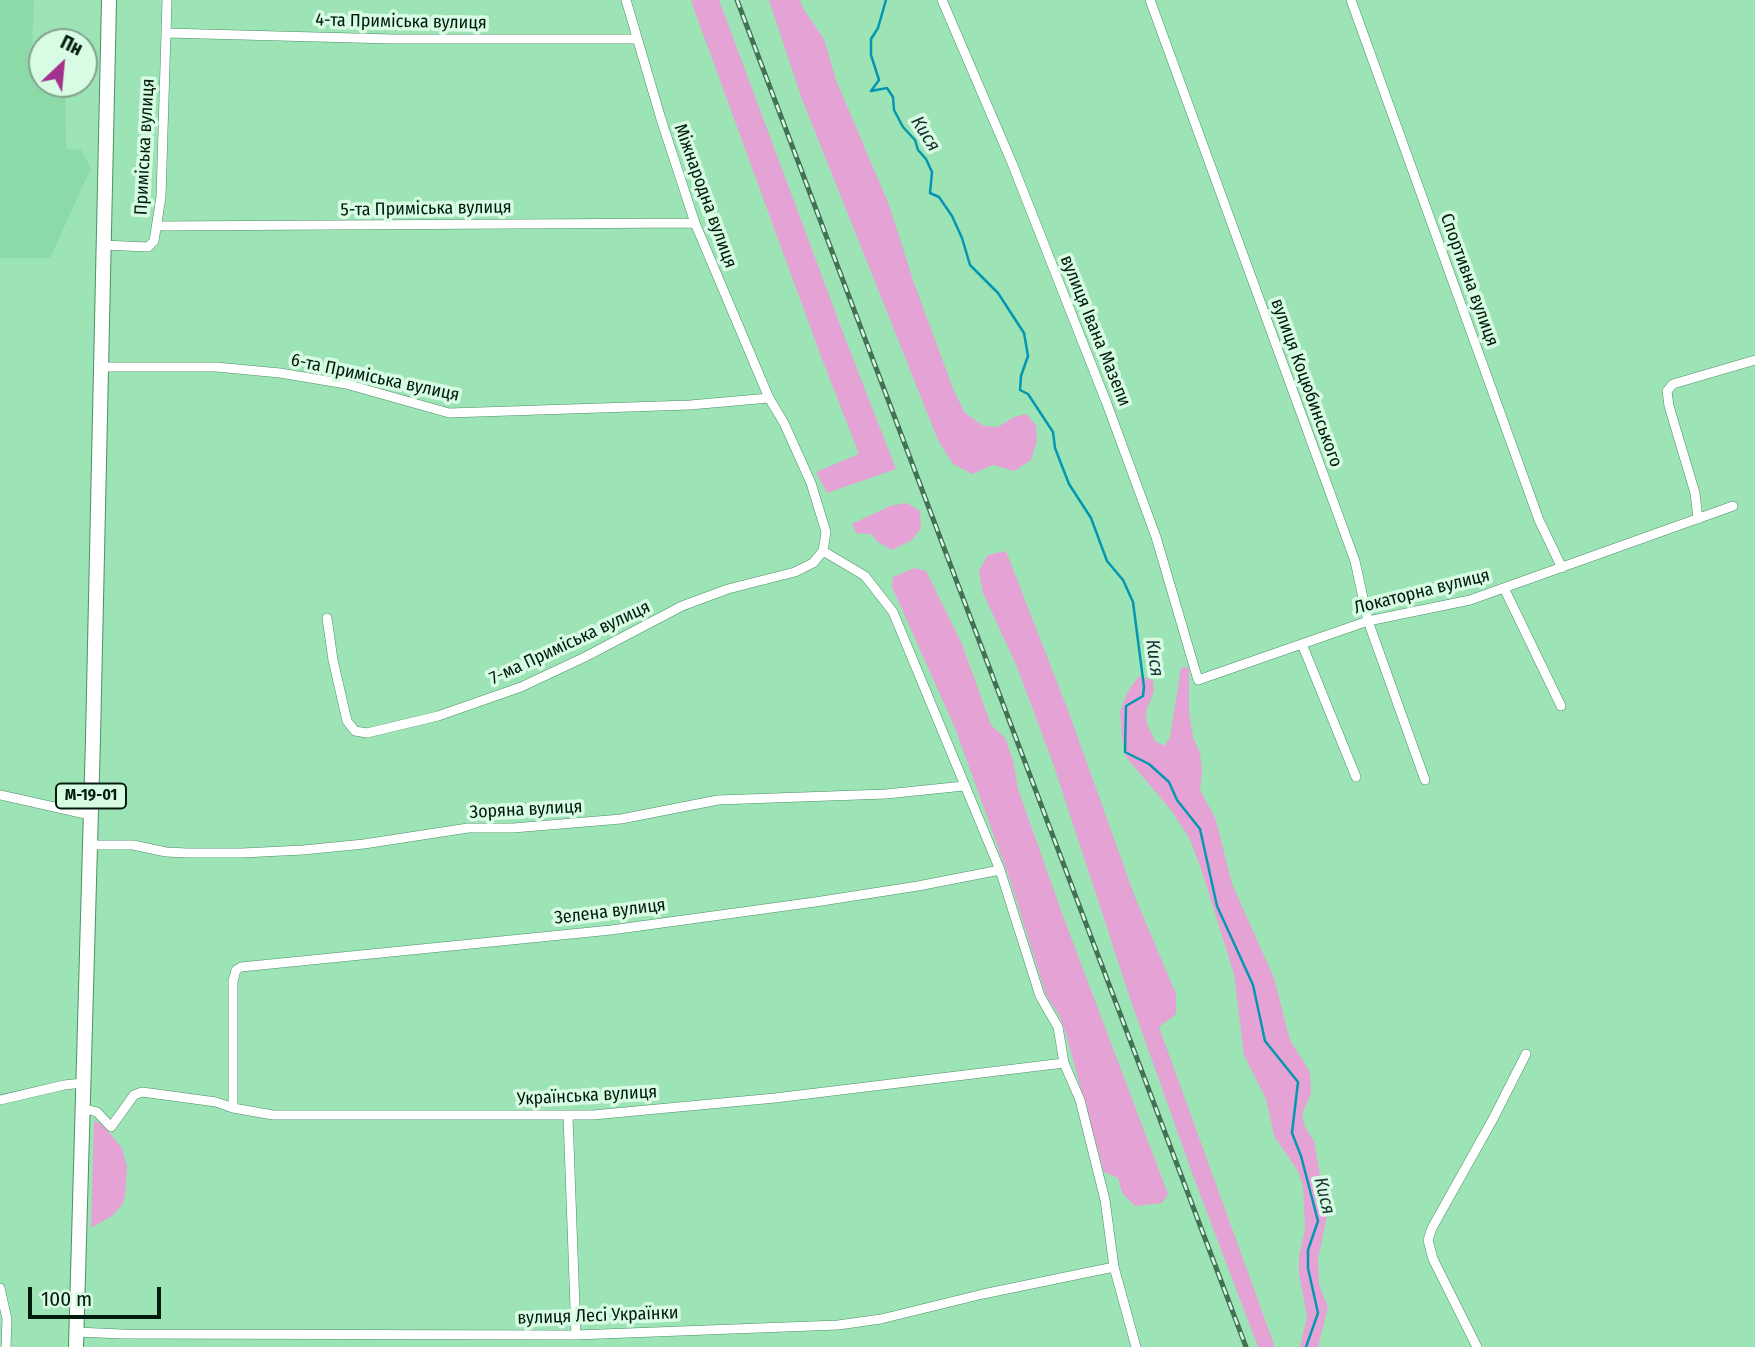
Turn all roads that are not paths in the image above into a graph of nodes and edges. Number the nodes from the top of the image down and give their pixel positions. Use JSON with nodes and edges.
{"nodes":[{"id":1,"x":109,"y":0,"type":"edge"},
{"id":2,"x":167,"y":0,"type":"edge"},
{"id":3,"x":626,"y":0,"type":"edge"},
{"id":4,"x":942,"y":0,"type":"edge"},
{"id":5,"x":1150,"y":0,"type":"edge"},
{"id":6,"x":1350,"y":0,"type":"edge"},
{"id":7,"x":166,"y":33,"type":"junction"},
{"id":8,"x":637,"y":39,"type":"junction"},
{"id":9,"x":695,"y":223,"type":"junction"},
{"id":10,"x":157,"y":226,"type":"junction"},
{"id":11,"x":103,"y":245,"type":"junction"},
{"id":12,"x":1755,"y":360,"type":"edge"},
{"id":13,"x":101,"y":367,"type":"junction"},
{"id":14,"x":769,"y":398,"type":"junction"},
{"id":15,"x":1733,"y":506,"type":"dead end"},
{"id":16,"x":1698,"y":519,"type":"junction"},
{"id":17,"x":823,"y":551,"type":"junction"},
{"id":18,"x":1562,"y":568,"type":"junction"},
{"id":19,"x":1504,"y":588,"type":"junction"},
{"id":20,"x":327,"y":618,"type":"dead end"},
{"id":21,"x":1368,"y":621,"type":"junction"},
{"id":22,"x":1302,"y":644,"type":"junction"},
{"id":23,"x":1198,"y":680,"type":"joint"},
{"id":24,"x":1560,"y":706,"type":"dead end"},
{"id":25,"x":1356,"y":777,"type":"dead end"},
{"id":26,"x":1425,"y":780,"type":"dead end"},
{"id":27,"x":964,"y":786,"type":"junction"},
{"id":28,"x":0,"y":795,"type":"edge"},
{"id":29,"x":90,"y":815,"type":"junction"},
{"id":30,"x":90,"y":845,"type":"junction"},
{"id":31,"x":1000,"y":870,"type":"junction"},
{"id":32,"x":1526,"y":1054,"type":"dead end"},
{"id":33,"x":1064,"y":1063,"type":"junction"},
{"id":34,"x":83,"y":1083,"type":"junction"},
{"id":35,"x":0,"y":1100,"type":"edge"},
{"id":36,"x":82,"y":1108,"type":"junction"},
{"id":37,"x":233,"y":1108,"type":"junction"},
{"id":38,"x":568,"y":1116,"type":"junction"},
{"id":39,"x":1114,"y":1267,"type":"junction"},
{"id":40,"x":0,"y":1288,"type":"edge"},
{"id":41,"x":576,"y":1335,"type":"junction"},
{"id":42,"x":76,"y":1339,"type":"edge"},
{"id":43,"x":6,"y":1347,"type":"edge"},
{"id":44,"x":1136,"y":1347,"type":"edge"},
{"id":45,"x":1478,"y":1347,"type":"edge"}],
"edges":[{"from":1,"to":11,"type":"main road","number":"М-19-01"},
{"from":2,"to":7,"type":"street","name":"Приміська вулиця"},
{"from":3,"to":8,"type":"street","name":"Міжнародна вулиця"},
{"from":4,"to":23,"type":"street","name":"вулиця Івана Мазепи"},
{"from":5,"to":21,"type":"street","name":"вулиця Коцюбинського"},
{"from":6,"to":18,"type":"street","name":"Спортивна вулиця"},
{"from":7,"to":8,"type":"street","name":"4-та Приміська вулиця"},
{"from":7,"to":10,"type":"street","name":"Приміська вулиця"},
{"from":8,"to":9,"type":"street","name":"Міжнародна вулиця"},
{"from":9,"to":10,"type":"street","name":"5-та Приміська вулиця"},
{"from":9,"to":14,"type":"street","name":"Міжнародна вулиця"},
{"from":10,"to":11,"type":"street","name":"Приміська вулиця"},
{"from":11,"to":13,"type":"main road","number":"М-19-01"},
{"from":12,"to":16,"type":"street"},
{"from":13,"to":14,"type":"street","name":"6-та Приміська вулиця"},
{"from":13,"to":29,"type":"main road","number":"М-19-01"},
{"from":14,"to":17,"type":"street","name":"Міжнародна вулиця"},
{"from":15,"to":16,"type":"street","name":"Локаторна вулиця"},
{"from":16,"to":18,"type":"street","name":"Локаторна вулиця"},
{"from":17,"to":20,"type":"street","name":"7-ма Приміська вулиця"},
{"from":17,"to":27,"type":"street"},
{"from":18,"to":19,"type":"street","name":"Локаторна вулиця"},
{"from":19,"to":21,"type":"street","name":"Локаторна вулиця"},
{"from":19,"to":24,"type":"street"},
{"from":21,"to":22,"type":"street","name":"Локаторна вулиця"},
{"from":21,"to":26,"type":"street","name":"вулиця Коцюбинського"},
{"from":22,"to":23,"type":"street","name":"Локаторна вулиця"},
{"from":22,"to":25,"type":"street"},
{"from":27,"to":30,"type":"street","name":"Зоряна вулиця"},
{"from":27,"to":31,"type":"street"},
{"from":28,"to":29,"type":"street"},
{"from":29,"to":30,"type":"main road","number":"М-19-01"},
{"from":30,"to":34,"type":"main road","number":"М-19-01"},
{"from":31,"to":33,"type":"street"},
{"from":31,"to":37,"type":"street","name":"Зелена вулиця"},
{"from":32,"to":45,"type":"street"},
{"from":33,"to":38,"type":"street","name":"Українська вулиця"},
{"from":33,"to":39,"type":"street"},
{"from":34,"to":35,"type":"street"},
{"from":34,"to":36,"type":"main road","number":"М-19-01"},
{"from":36,"to":37,"type":"street","name":"Українська вулиця"},
{"from":36,"to":42,"type":"main road","number":"М-19-01"},
{"from":37,"to":38,"type":"street","name":"Українська вулиця"},
{"from":38,"to":41,"type":"street"},
{"from":39,"to":41,"type":"street","name":"вулиця Лесі Українки"},
{"from":39,"to":44,"type":"street"},
{"from":40,"to":43,"type":"street"},
{"from":41,"to":42,"type":"street","name":"вулиця Лесі Українки"}]}
